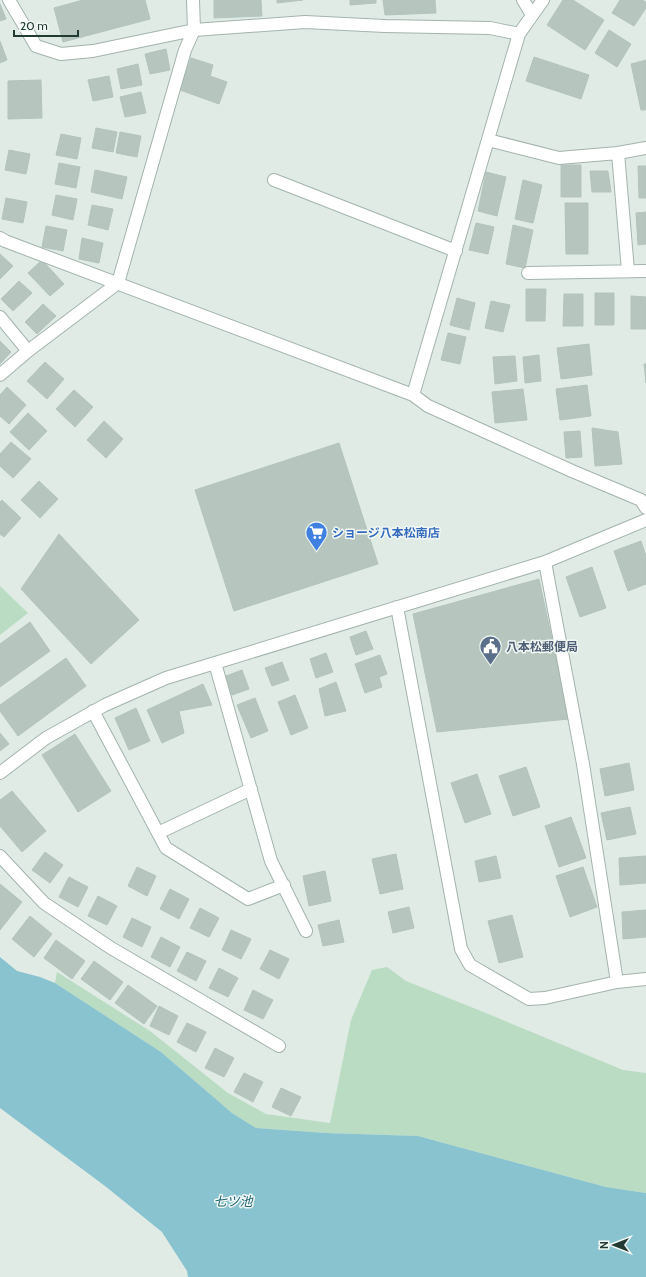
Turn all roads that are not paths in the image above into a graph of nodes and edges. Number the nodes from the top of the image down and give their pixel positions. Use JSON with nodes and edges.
{"nodes":[{"id":1,"x":9,"y":0,"type":"edge"},
{"id":2,"x":193,"y":0,"type":"edge"},
{"id":3,"x":523,"y":0,"type":"edge"},
{"id":4,"x":543,"y":0,"type":"edge"},
{"id":5,"x":532,"y":15,"type":"junction"},
{"id":6,"x":194,"y":30,"type":"junction"},
{"id":7,"x":519,"y":34,"type":"junction"},
{"id":8,"x":488,"y":140,"type":"junction"},
{"id":9,"x":646,"y":148,"type":"edge"},
{"id":10,"x":618,"y":153,"type":"junction"},
{"id":11,"x":274,"y":180,"type":"dead end"},
{"id":12,"x":0,"y":238,"type":"edge"},
{"id":13,"x":456,"y":251,"type":"junction"},
{"id":14,"x":628,"y":271,"type":"junction"},
{"id":15,"x":646,"y":271,"type":"edge"},
{"id":16,"x":528,"y":273,"type":"dead end"},
{"id":17,"x":118,"y":283,"type":"junction"},
{"id":18,"x":0,"y":317,"type":"edge"},
{"id":19,"x":28,"y":351,"type":"junction"},
{"id":20,"x":0,"y":375,"type":"edge"},
{"id":21,"x":413,"y":395,"type":"junction"},
{"id":22,"x":646,"y":508,"type":"edge"},
{"id":23,"x":646,"y":520,"type":"edge"},
{"id":24,"x":546,"y":562,"type":"junction"},
{"id":25,"x":397,"y":607,"type":"junction"},
{"id":26,"x":215,"y":663,"type":"junction"},
{"id":27,"x":93,"y":711,"type":"junction"},
{"id":28,"x":0,"y":773,"type":"edge"},
{"id":29,"x":251,"y":789,"type":"junction"},
{"id":30,"x":158,"y":833,"type":"junction"},
{"id":31,"x":0,"y":856,"type":"edge"},
{"id":32,"x":284,"y":885,"type":"junction"},
{"id":33,"x":306,"y":931,"type":"dead end"},
{"id":34,"x":646,"y":979,"type":"edge"},
{"id":35,"x":617,"y":982,"type":"junction"},
{"id":36,"x":279,"y":1046,"type":"dead end"}],
"edges":[{"from":1,"to":6,"type":"street"},
{"from":2,"to":6,"type":"street"},
{"from":3,"to":5,"type":"street"},
{"from":4,"to":5,"type":"street"},
{"from":5,"to":7,"type":"street"},
{"from":6,"to":7,"type":"street"},
{"from":6,"to":17,"type":"street"},
{"from":7,"to":8,"type":"street"},
{"from":8,"to":10,"type":"street"},
{"from":8,"to":13,"type":"street"},
{"from":9,"to":10,"type":"street"},
{"from":10,"to":14,"type":"street"},
{"from":11,"to":13,"type":"street"},
{"from":12,"to":17,"type":"street"},
{"from":13,"to":21,"type":"street"},
{"from":14,"to":15,"type":"street"},
{"from":14,"to":16,"type":"street"},
{"from":17,"to":19,"type":"street"},
{"from":17,"to":21,"type":"street"},
{"from":18,"to":19,"type":"street"},
{"from":19,"to":20,"type":"street"},
{"from":21,"to":22,"type":"street"},
{"from":23,"to":24,"type":"street"},
{"from":24,"to":25,"type":"street"},
{"from":24,"to":35,"type":"street"},
{"from":25,"to":26,"type":"street"},
{"from":25,"to":35,"type":"street"},
{"from":26,"to":27,"type":"street"},
{"from":26,"to":29,"type":"street"},
{"from":27,"to":28,"type":"street"},
{"from":27,"to":30,"type":"street"},
{"from":29,"to":30,"type":"street"},
{"from":29,"to":32,"type":"street"},
{"from":30,"to":32,"type":"street"},
{"from":31,"to":36,"type":"street"},
{"from":32,"to":33,"type":"street"},
{"from":34,"to":35,"type":"street"}]}
